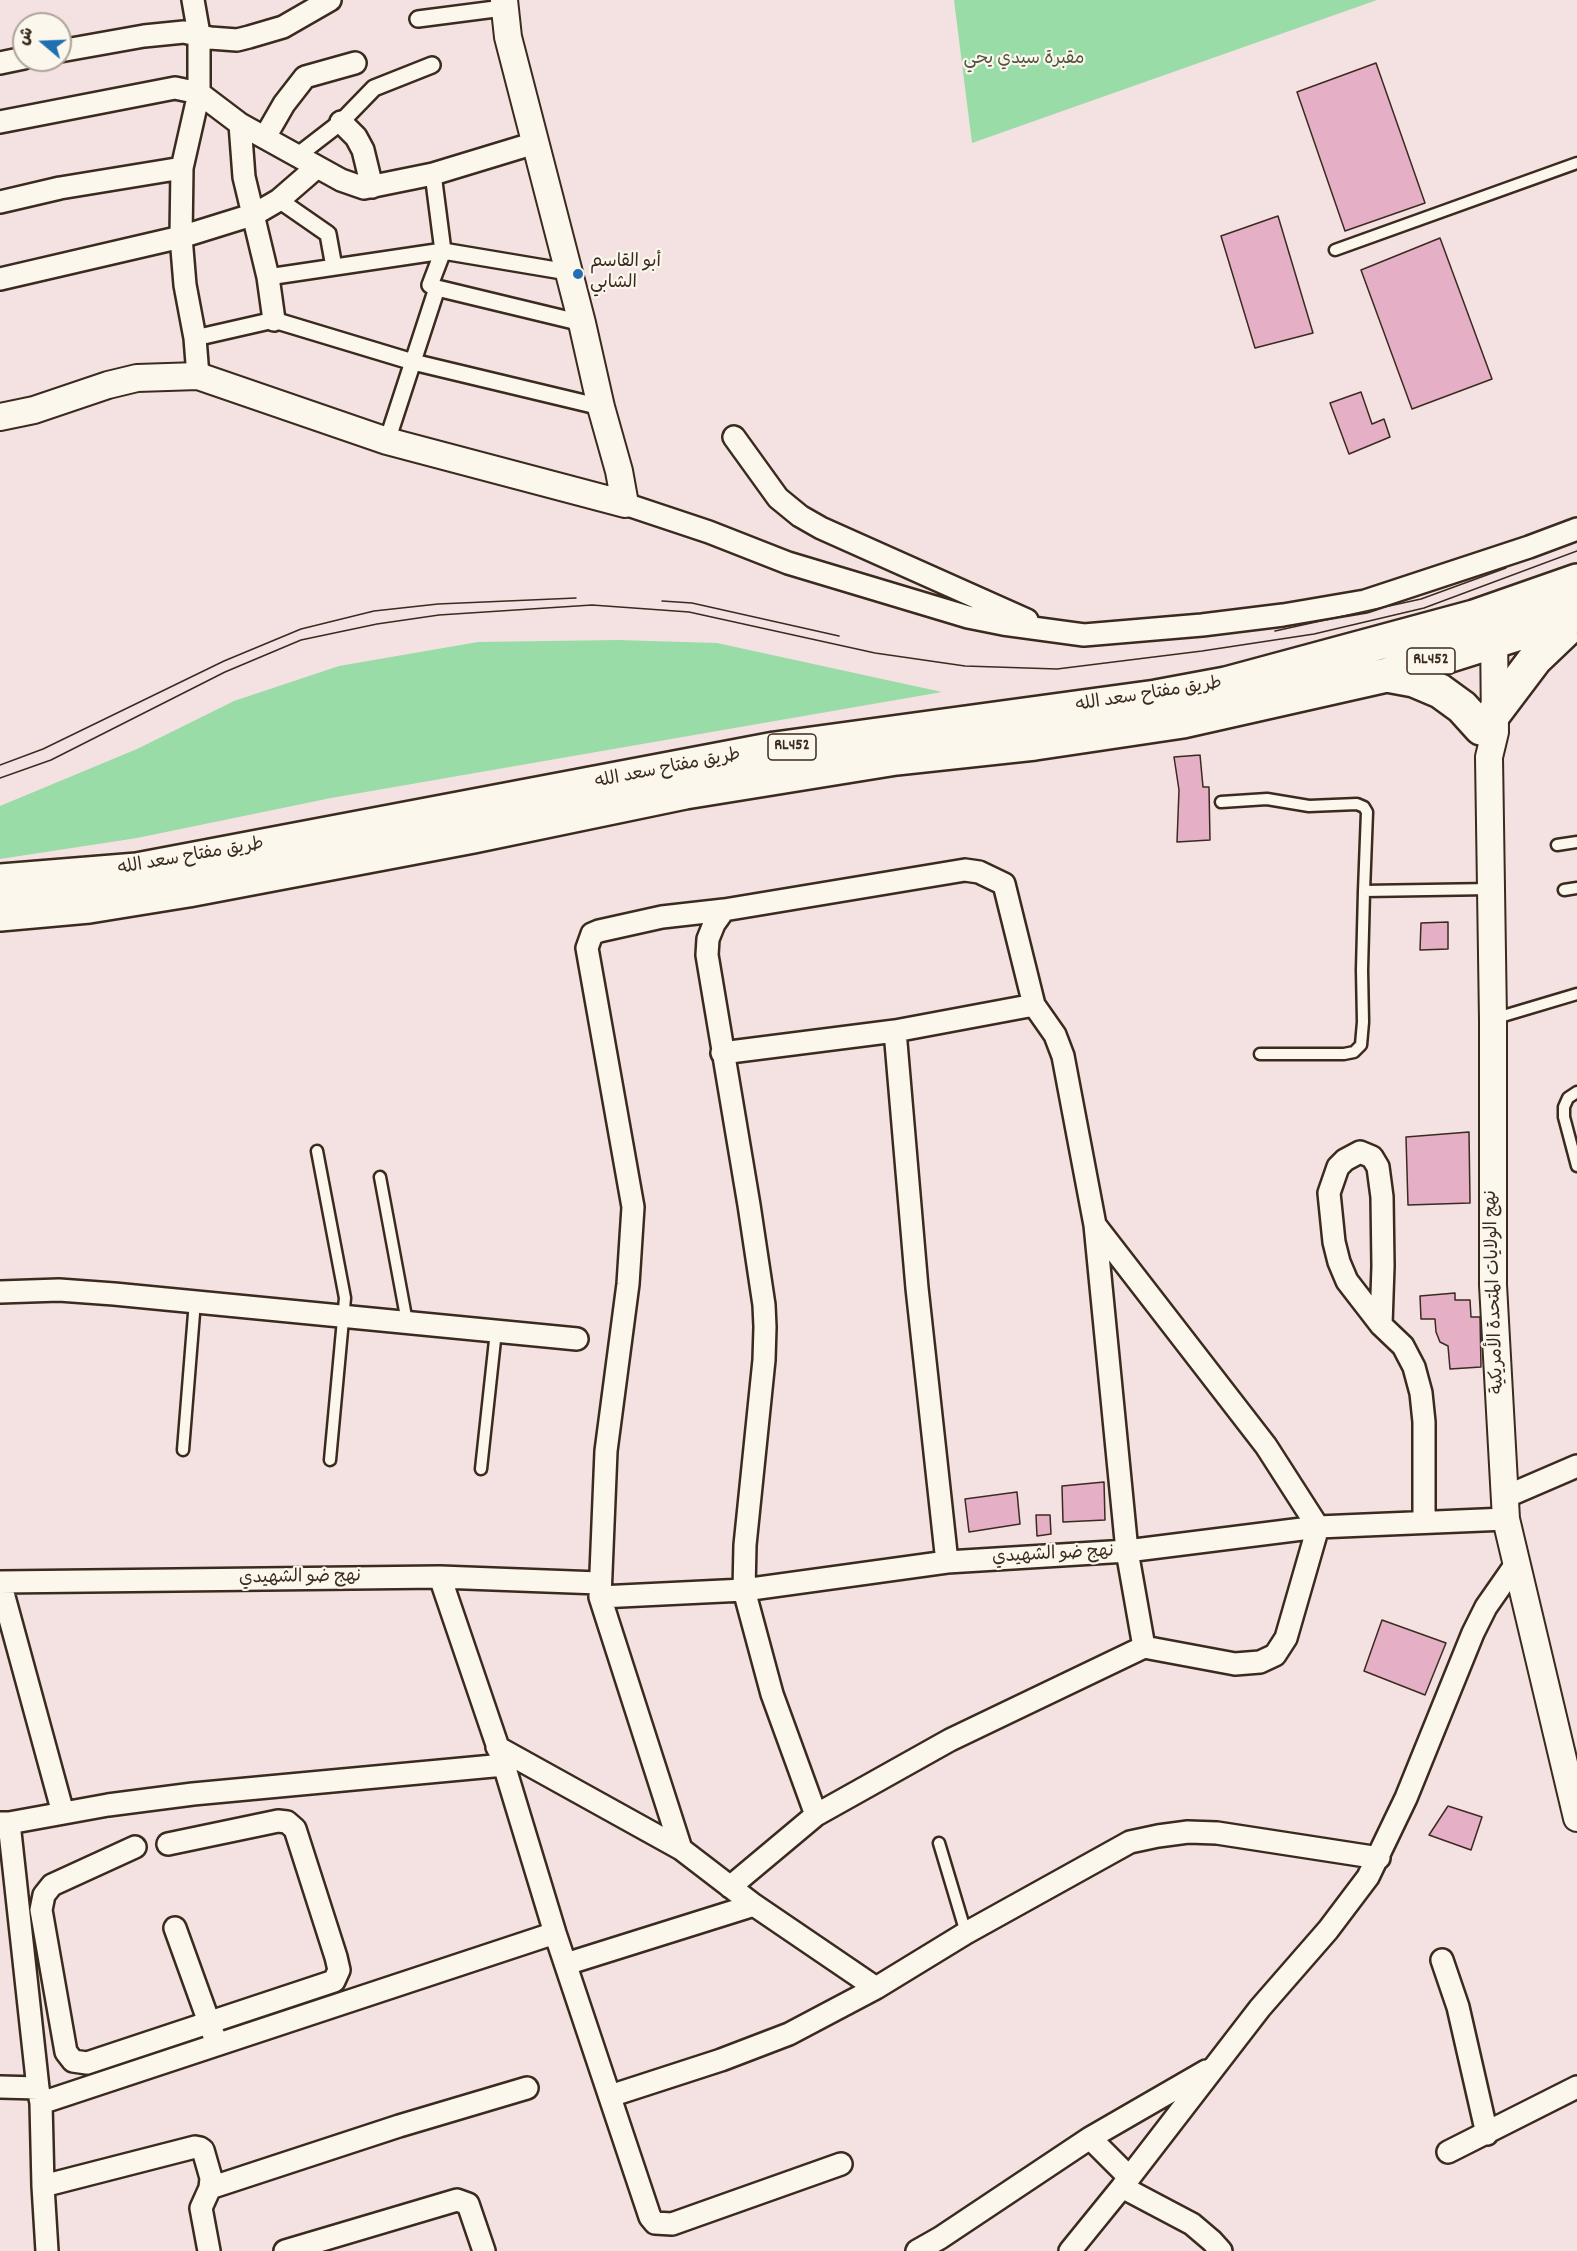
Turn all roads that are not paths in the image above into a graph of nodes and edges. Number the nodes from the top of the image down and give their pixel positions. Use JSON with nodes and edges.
{"nodes":[{"id":1,"x":330,"y":0,"type":"edge"},
{"id":2,"x":195,"y":3,"type":"edge"},
{"id":3,"x":504,"y":4,"type":"edge"},
{"id":4,"x":417,"y":19,"type":"dead end"},
{"id":5,"x":199,"y":34,"type":"junction"},
{"id":6,"x":72,"y":49,"type":"edge"},
{"id":7,"x":355,"y":63,"type":"dead end"},
{"id":8,"x":432,"y":65,"type":"dead end"},
{"id":9,"x":199,"y":93,"type":"junction"},
{"id":10,"x":0,"y":122,"type":"edge"},
{"id":11,"x":341,"y":122,"type":"junction"},
{"id":12,"x":240,"y":124,"type":"junction"},
{"id":13,"x":264,"y":137,"type":"junction"},
{"id":14,"x":535,"y":143,"type":"junction"},
{"id":15,"x":297,"y":156,"type":"junction"},
{"id":16,"x":1577,"y":163,"type":"edge"},
{"id":17,"x":317,"y":167,"type":"junction"},
{"id":18,"x":182,"y":168,"type":"junction"},
{"id":19,"x":434,"y":174,"type":"junction"},
{"id":20,"x":372,"y":187,"type":"junction"},
{"id":21,"x":279,"y":200,"type":"junction"},
{"id":22,"x":0,"y":202,"type":"edge"},
{"id":23,"x":255,"y":214,"type":"junction"},
{"id":24,"x":181,"y":237,"type":"junction"},
{"id":25,"x":1335,"y":250,"type":"dead end"},
{"id":26,"x":443,"y":251,"type":"junction"},
{"id":27,"x":334,"y":267,"type":"junction"},
{"id":28,"x":568,"y":272,"type":"junction"},
{"id":29,"x":268,"y":277,"type":"junction"},
{"id":30,"x":0,"y":279,"type":"edge"},
{"id":31,"x":437,"y":288,"type":"junction"},
{"id":32,"x":274,"y":320,"type":"junction"},
{"id":33,"x":582,"y":323,"type":"junction"},
{"id":34,"x":195,"y":338,"type":"junction"},
{"id":35,"x":413,"y":362,"type":"junction"},
{"id":36,"x":198,"y":376,"type":"junction"},
{"id":37,"x":601,"y":407,"type":"junction"},
{"id":38,"x":0,"y":417,"type":"edge"},
{"id":39,"x":734,"y":437,"type":"dead end"},
{"id":40,"x":387,"y":441,"type":"junction"},
{"id":41,"x":625,"y":504,"type":"junction"},
{"id":42,"x":1577,"y":529,"type":"edge"},
{"id":43,"x":1577,"y":581,"type":"edge"},
{"id":44,"x":1577,"y":617,"type":"edge"},
{"id":45,"x":1484,"y":628,"type":"junction"},
{"id":46,"x":1055,"y":632,"type":"junction"},
{"id":47,"x":1386,"y":675,"type":"junction"},
{"id":48,"x":1488,"y":732,"type":"junction"},
{"id":49,"x":1221,"y":802,"type":"dead end"},
{"id":50,"x":1577,"y":842,"type":"edge"},
{"id":51,"x":1557,"y":845,"type":"dead end"},
{"id":52,"x":0,"y":881,"type":"edge"},
{"id":53,"x":1577,"y":888,"type":"edge"},
{"id":54,"x":1491,"y":889,"type":"junction"},
{"id":55,"x":1564,"y":890,"type":"dead end"},
{"id":56,"x":1364,"y":891,"type":"junction"},
{"id":57,"x":724,"y":910,"type":"junction"},
{"id":58,"x":0,"y":914,"type":"edge"},
{"id":59,"x":1577,"y":994,"type":"edge"},
{"id":60,"x":1034,"y":1005,"type":"junction"},
{"id":61,"x":1493,"y":1020,"type":"junction"},
{"id":62,"x":895,"y":1030,"type":"junction"},
{"id":63,"x":722,"y":1053,"type":"junction"},
{"id":64,"x":1260,"y":1054,"type":"dead end"},
{"id":65,"x":1577,"y":1092,"type":"edge"},
{"id":66,"x":317,"y":1151,"type":"dead end"},
{"id":67,"x":1577,"y":1166,"type":"edge"},
{"id":68,"x":380,"y":1177,"type":"dead end"},
{"id":69,"x":1095,"y":1225,"type":"junction"},
{"id":70,"x":0,"y":1292,"type":"edge"},
{"id":71,"x":195,"y":1302,"type":"junction"},
{"id":72,"x":343,"y":1316,"type":"junction"},
{"id":73,"x":407,"y":1322,"type":"junction"},
{"id":74,"x":1381,"y":1325,"type":"junction"},
{"id":75,"x":496,"y":1331,"type":"junction"},
{"id":76,"x":577,"y":1339,"type":"dead end"},
{"id":77,"x":183,"y":1450,"type":"dead end"},
{"id":78,"x":330,"y":1460,"type":"dead end"},
{"id":79,"x":1577,"y":1466,"type":"edge"},
{"id":80,"x":481,"y":1469,"type":"dead end"},
{"id":81,"x":1505,"y":1508,"type":"junction"},
{"id":82,"x":1424,"y":1521,"type":"junction"},
{"id":83,"x":1318,"y":1527,"type":"junction"},
{"id":84,"x":1127,"y":1551,"type":"junction"},
{"id":85,"x":947,"y":1562,"type":"junction"},
{"id":86,"x":1516,"y":1564,"type":"junction"},
{"id":87,"x":440,"y":1577,"type":"junction"},
{"id":88,"x":0,"y":1582,"type":"edge"},
{"id":89,"x":600,"y":1590,"type":"junction"},
{"id":90,"x":744,"y":1590,"type":"junction"},
{"id":91,"x":1144,"y":1647,"type":"junction"},
{"id":92,"x":500,"y":1756,"type":"junction"},
{"id":93,"x":63,"y":1813,"type":"junction"},
{"id":94,"x":816,"y":1815,"type":"junction"},
{"id":95,"x":1577,"y":1818,"type":"edge"},
{"id":96,"x":4,"y":1823,"type":"edge"},
{"id":97,"x":939,"y":1843,"type":"dead end"},
{"id":98,"x":168,"y":1844,"type":"dead end"},
{"id":99,"x":135,"y":1846,"type":"dead end"},
{"id":100,"x":681,"y":1849,"type":"junction"},
{"id":101,"x":1379,"y":1858,"type":"junction"},
{"id":102,"x":730,"y":1887,"type":"junction"},
{"id":103,"x":754,"y":1905,"type":"junction"},
{"id":104,"x":175,"y":1928,"type":"dead end"},
{"id":105,"x":555,"y":1933,"type":"junction"},
{"id":106,"x":966,"y":1933,"type":"junction"},
{"id":107,"x":1442,"y":1960,"type":"dead end"},
{"id":108,"x":566,"y":1964,"type":"junction"},
{"id":109,"x":876,"y":1988,"type":"junction"},
{"id":110,"x":209,"y":2022,"type":"junction"},
{"id":111,"x":217,"y":2045,"type":"junction"},
{"id":112,"x":1214,"y":2066,"type":"junction"},
{"id":113,"x":0,"y":2087,"type":"edge"},
{"id":114,"x":1577,"y":2087,"type":"edge"},
{"id":115,"x":527,"y":2088,"type":"dead end"},
{"id":116,"x":40,"y":2096,"type":"junction"},
{"id":117,"x":610,"y":2096,"type":"junction"},
{"id":118,"x":1487,"y":2134,"type":"junction"},
{"id":119,"x":1090,"y":2138,"type":"junction"},
{"id":120,"x":1448,"y":2152,"type":"dead end"},
{"id":121,"x":841,"y":2164,"type":"dead end"},
{"id":122,"x":1126,"y":2182,"type":"junction"},
{"id":123,"x":43,"y":2186,"type":"junction"},
{"id":124,"x":210,"y":2188,"type":"junction"},
{"id":125,"x":47,"y":2251,"type":"edge"},
{"id":126,"x":208,"y":2251,"type":"edge"},
{"id":127,"x":285,"y":2251,"type":"edge"},
{"id":128,"x":484,"y":2251,"type":"edge"},
{"id":129,"x":917,"y":2251,"type":"edge"},
{"id":130,"x":1070,"y":2251,"type":"edge"},
{"id":131,"x":1221,"y":2251,"type":"edge"}],
"edges":[{"from":1,"to":5,"type":"street"},
{"from":2,"to":5,"type":"street"},
{"from":3,"to":4,"type":"street"},
{"from":3,"to":14,"type":"street"},
{"from":5,"to":6,"type":"street"},
{"from":5,"to":9,"type":"street"},
{"from":7,"to":13,"type":"street"},
{"from":8,"to":11,"type":"street"},
{"from":9,"to":10,"type":"street"},
{"from":9,"to":12,"type":"street"},
{"from":9,"to":18,"type":"street"},
{"from":11,"to":15,"type":"street"},
{"from":11,"to":20,"type":"street"},
{"from":12,"to":13,"type":"street"},
{"from":12,"to":23,"type":"street"},
{"from":13,"to":15,"type":"street"},
{"from":14,"to":19,"type":"street"},
{"from":14,"to":28,"type":"street"},
{"from":15,"to":17,"type":"street"},
{"from":16,"to":25,"type":"lane"},
{"from":17,"to":20,"type":"street"},
{"from":17,"to":21,"type":"street"},
{"from":18,"to":22,"type":"street"},
{"from":18,"to":24,"type":"street"},
{"from":19,"to":20,"type":"street"},
{"from":19,"to":26,"type":"street"},
{"from":21,"to":23,"type":"street"},
{"from":21,"to":27,"type":"street"},
{"from":23,"to":24,"type":"street"},
{"from":23,"to":29,"type":"street"},
{"from":24,"to":30,"type":"street"},
{"from":24,"to":34,"type":"street"},
{"from":26,"to":27,"type":"street"},
{"from":26,"to":28,"type":"street"},
{"from":26,"to":31,"type":"street"},
{"from":27,"to":29,"type":"street"},
{"from":28,"to":33,"type":"street"},
{"from":29,"to":32,"type":"street"},
{"from":31,"to":33,"type":"street"},
{"from":31,"to":35,"type":"street"},
{"from":32,"to":34,"type":"street"},
{"from":32,"to":35,"type":"street"},
{"from":33,"to":37,"type":"street"},
{"from":34,"to":36,"type":"street"},
{"from":35,"to":37,"type":"street"},
{"from":35,"to":40,"type":"street"},
{"from":36,"to":38,"type":"street"},
{"from":36,"to":40,"type":"street"},
{"from":37,"to":41,"type":"street"},
{"from":39,"to":46,"type":"street"},
{"from":40,"to":41,"type":"street"},
{"from":41,"to":46,"type":"street"},
{"from":42,"to":46,"type":"street"},
{"from":43,"to":45,"type":"highway","name":"طريق مفتاح سعد الله","number":"RL452"},
{"from":44,"to":45,"type":"highway","name":"طريق مفتاح سعد الله","number":"RL452"},
{"from":44,"to":48,"type":"highway"},
{"from":45,"to":47,"type":"highway","name":"طريق مفتاح سعد الله","number":"RL452"},
{"from":45,"to":48,"type":"street","name":"نهج الولايات المتحدة الأمريكية"},
{"from":45,"to":52,"type":"highway","name":"طريق مفتاح سعد الله","number":"RL452"},
{"from":47,"to":48,"type":"highway"},
{"from":47,"to":58,"type":"highway","name":"طريق مفتاح سعد الله","number":"RL452"},
{"from":48,"to":54,"type":"street","name":"نهج الولايات المتحدة الأمريكية"},
{"from":49,"to":56,"type":"lane"},
{"from":50,"to":51,"type":"lane"},
{"from":53,"to":55,"type":"lane"},
{"from":54,"to":56,"type":"lane"},
{"from":54,"to":61,"type":"street","name":"نهج الولايات المتحدة الأمريكية"},
{"from":56,"to":64,"type":"lane"},
{"from":57,"to":60,"type":"street"},
{"from":57,"to":63,"type":"street"},
{"from":57,"to":89,"type":"street"},
{"from":59,"to":61,"type":"lane"},
{"from":60,"to":62,"type":"street"},
{"from":60,"to":69,"type":"street"},
{"from":61,"to":81,"type":"street","name":"نهج الولايات المتحدة الأمريكية"},
{"from":62,"to":63,"type":"street"},
{"from":62,"to":85,"type":"street"},
{"from":63,"to":90,"type":"street"},
{"from":65,"to":67,"type":"lane"},
{"from":66,"to":72,"type":"lane"},
{"from":68,"to":73,"type":"lane"},
{"from":69,"to":83,"type":"street"},
{"from":69,"to":84,"type":"street"},
{"from":70,"to":71,"type":"street"},
{"from":71,"to":72,"type":"street"},
{"from":71,"to":77,"type":"lane"},
{"from":72,"to":73,"type":"street"},
{"from":72,"to":78,"type":"lane"},
{"from":73,"to":75,"type":"street"},
{"from":74,"to":74,"type":"street"},
{"from":74,"to":82,"type":"street"},
{"from":75,"to":76,"type":"street"},
{"from":75,"to":80,"type":"lane"},
{"from":79,"to":81,"type":"street"},
{"from":81,"to":82,"type":"street","name":"نهج ضو الشهيدي"},
{"from":81,"to":86,"type":"street","name":"نهج الولايات المتحدة الأمريكية"},
{"from":82,"to":83,"type":"street","name":"نهج ضو الشهيدي"},
{"from":83,"to":84,"type":"street","name":"نهج ضو الشهيدي"},
{"from":83,"to":91,"type":"street"},
{"from":84,"to":85,"type":"street","name":"نهج ضو الشهيدي"},
{"from":84,"to":91,"type":"street"},
{"from":85,"to":90,"type":"street","name":"نهج ضو الشهيدي"},
{"from":86,"to":95,"type":"street","name":"نهج الولايات المتحدة الأمريكية"},
{"from":86,"to":101,"type":"street"},
{"from":87,"to":88,"type":"street","name":"نهج ضو الشهيدي"},
{"from":87,"to":89,"type":"street","name":"نهج ضو الشهيدي"},
{"from":87,"to":92,"type":"street"},
{"from":88,"to":93,"type":"street"},
{"from":89,"to":90,"type":"street","name":"نهج ضو الشهيدي"},
{"from":89,"to":100,"type":"street"},
{"from":90,"to":94,"type":"street"},
{"from":91,"to":94,"type":"street"},
{"from":92,"to":93,"type":"street"},
{"from":92,"to":100,"type":"street"},
{"from":92,"to":105,"type":"street"},
{"from":93,"to":96,"type":"street"},
{"from":94,"to":102,"type":"street"},
{"from":96,"to":116,"type":"street"},
{"from":97,"to":106,"type":"lane"},
{"from":98,"to":110,"type":"street"},
{"from":99,"to":110,"type":"street"},
{"from":100,"to":102,"type":"street"},
{"from":101,"to":106,"type":"street"},
{"from":101,"to":112,"type":"street"},
{"from":102,"to":103,"type":"street"},
{"from":103,"to":108,"type":"street"},
{"from":103,"to":109,"type":"street"},
{"from":104,"to":110,"type":"street"},
{"from":105,"to":108,"type":"street"},
{"from":105,"to":111,"type":"street"},
{"from":106,"to":109,"type":"street"},
{"from":107,"to":118,"type":"street"},
{"from":108,"to":117,"type":"street"},
{"from":109,"to":117,"type":"street"},
{"from":110,"to":111,"type":"street"},
{"from":111,"to":116,"type":"street"},
{"from":112,"to":119,"type":"street"},
{"from":112,"to":122,"type":"street"},
{"from":113,"to":116,"type":"street"},
{"from":114,"to":118,"type":"street"},
{"from":115,"to":124,"type":"street"},
{"from":116,"to":123,"type":"street"},
{"from":117,"to":121,"type":"street"},
{"from":118,"to":120,"type":"street"},
{"from":119,"to":122,"type":"street"},
{"from":119,"to":129,"type":"street"},
{"from":122,"to":130,"type":"street"},
{"from":122,"to":131,"type":"street"},
{"from":123,"to":124,"type":"street"},
{"from":123,"to":125,"type":"street"},
{"from":124,"to":126,"type":"street"},
{"from":127,"to":128,"type":"street"}]}
